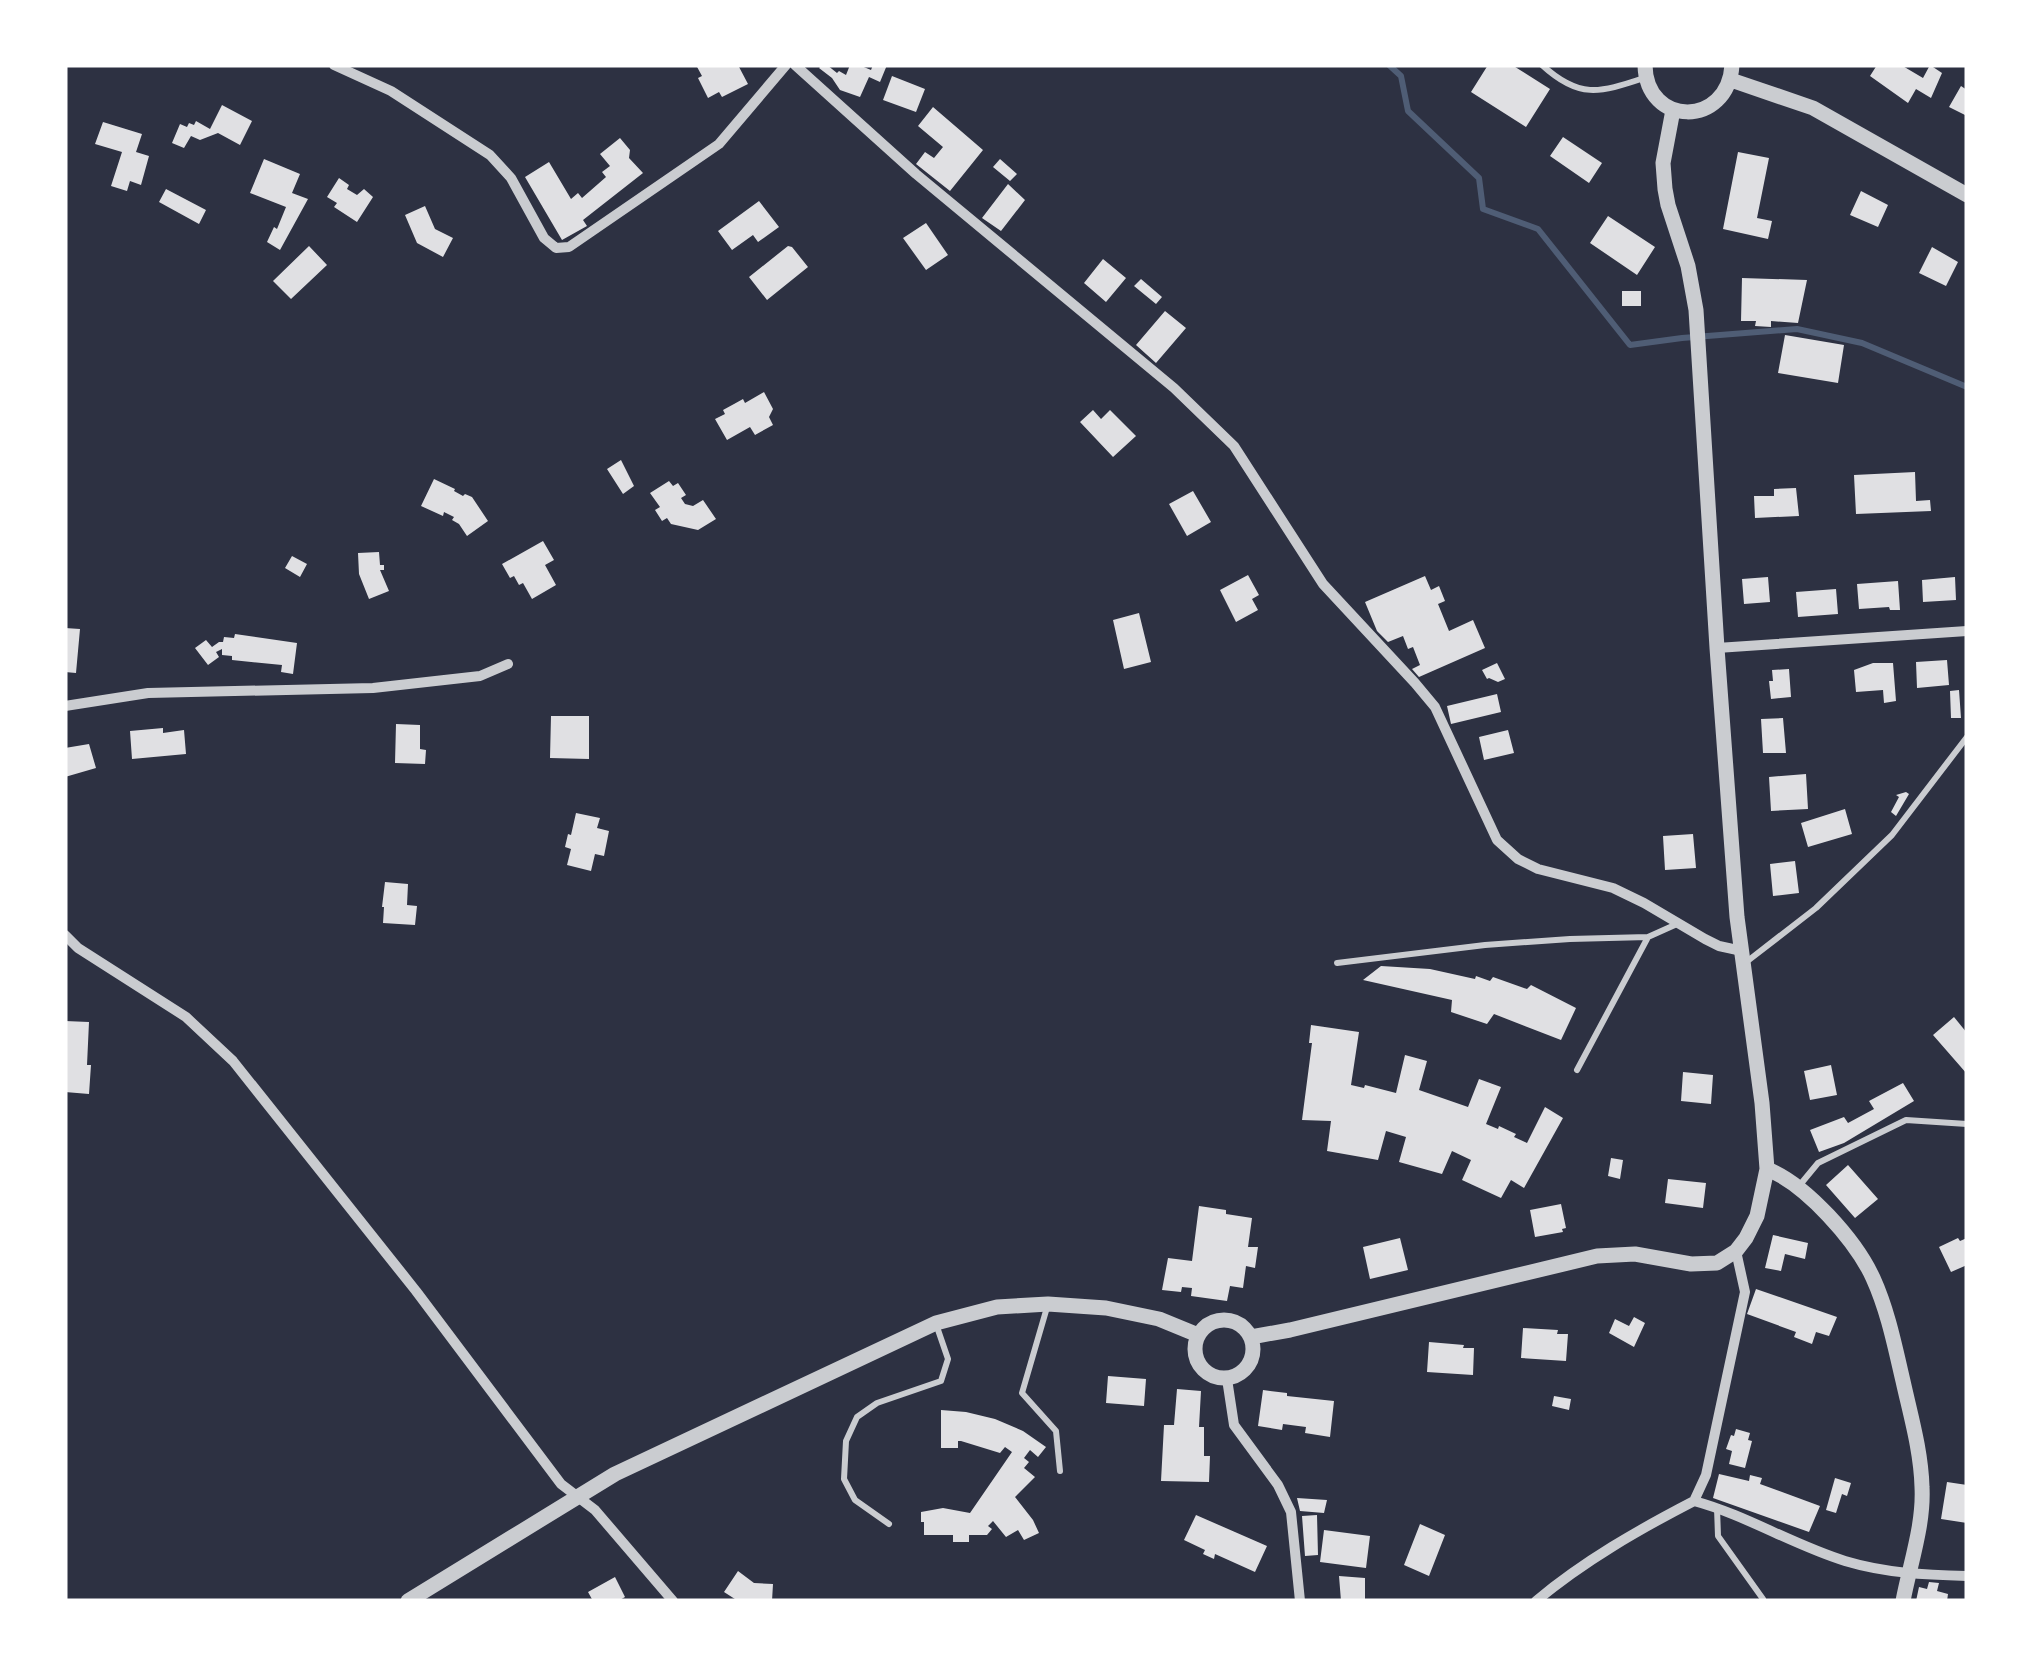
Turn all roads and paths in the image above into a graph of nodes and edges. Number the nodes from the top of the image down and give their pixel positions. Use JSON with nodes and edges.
{"nodes":[{"id":1,"x":334,"y":65,"type":"edge"},
{"id":2,"x":786,"y":65,"type":"edge"},
{"id":3,"x":795,"y":65,"type":"edge"},
{"id":4,"x":1542,"y":65,"type":"edge"},
{"id":5,"x":1645,"y":71,"type":"edge"},
{"id":6,"x":1732,"y":73,"type":"edge"},
{"id":7,"x":1673,"y":110,"type":"junction"},
{"id":8,"x":1967,"y":194,"type":"edge"},
{"id":9,"x":1967,"y":631,"type":"edge"},
{"id":10,"x":1716,"y":648,"type":"junction"},
{"id":11,"x":508,"y":664,"type":"dead end"},
{"id":12,"x":65,"y":706,"type":"edge"},
{"id":13,"x":1967,"y":737,"type":"edge"},
{"id":14,"x":1678,"y":923,"type":"junction"},
{"id":15,"x":65,"y":935,"type":"edge"},
{"id":16,"x":1648,"y":938,"type":"junction"},
{"id":17,"x":1743,"y":957,"type":"junction"},
{"id":18,"x":1337,"y":963,"type":"dead end"},
{"id":19,"x":1577,"y":1070,"type":"dead end"},
{"id":20,"x":1967,"y":1124,"type":"edge"},
{"id":21,"x":1767,"y":1169,"type":"junction"},
{"id":22,"x":1797,"y":1187,"type":"junction"},
{"id":23,"x":1736,"y":1251,"type":"junction"},
{"id":24,"x":1048,"y":1304,"type":"junction"},
{"id":25,"x":936,"y":1323,"type":"junction"},
{"id":26,"x":1198,"y":1335,"type":"junction"},
{"id":27,"x":1251,"y":1337,"type":"junction"},
{"id":28,"x":1226,"y":1379,"type":"junction"},
{"id":29,"x":1060,"y":1470,"type":"dead end"},
{"id":30,"x":577,"y":1498,"type":"junction"},
{"id":31,"x":1694,"y":1501,"type":"junction"},
{"id":32,"x":1716,"y":1507,"type":"junction"},
{"id":33,"x":889,"y":1524,"type":"dead end"},
{"id":34,"x":1908,"y":1575,"type":"junction"},
{"id":35,"x":1967,"y":1576,"type":"edge"},
{"id":36,"x":1763,"y":1599,"type":"edge"},
{"id":37,"x":408,"y":1601,"type":"edge"},
{"id":38,"x":674,"y":1601,"type":"edge"},
{"id":39,"x":1300,"y":1601,"type":"edge"},
{"id":40,"x":1536,"y":1601,"type":"edge"},
{"id":41,"x":1903,"y":1601,"type":"edge"}],
"edges":[{"from":1,"to":2,"type":"street"},
{"from":3,"to":14,"type":"street"},
{"from":4,"to":5,"type":"lane"},
{"from":5,"to":7,"type":"street"},
{"from":6,"to":7,"type":"street"},
{"from":6,"to":8,"type":"street"},
{"from":7,"to":10,"type":"street"},
{"from":9,"to":10,"type":"street"},
{"from":10,"to":17,"type":"street"},
{"from":11,"to":12,"type":"street"},
{"from":13,"to":17,"type":"lane"},
{"from":14,"to":16,"type":"lane"},
{"from":14,"to":17,"type":"street"},
{"from":15,"to":30,"type":"street"},
{"from":16,"to":18,"type":"lane"},
{"from":16,"to":19,"type":"lane"},
{"from":17,"to":21,"type":"street"},
{"from":20,"to":22,"type":"lane"},
{"from":21,"to":22,"type":"street"},
{"from":21,"to":23,"type":"street"},
{"from":22,"to":34,"type":"street"},
{"from":23,"to":27,"type":"street"},
{"from":23,"to":31,"type":"street"},
{"from":24,"to":25,"type":"street"},
{"from":24,"to":26,"type":"street"},
{"from":24,"to":29,"type":"lane"},
{"from":25,"to":30,"type":"street"},
{"from":25,"to":33,"type":"lane"},
{"from":26,"to":27,"type":"street"},
{"from":26,"to":28,"type":"street"},
{"from":27,"to":28,"type":"street"},
{"from":28,"to":39,"type":"street"},
{"from":30,"to":37,"type":"street"},
{"from":30,"to":38,"type":"street"},
{"from":31,"to":32,"type":"street"},
{"from":31,"to":40,"type":"street"},
{"from":32,"to":34,"type":"street"},
{"from":32,"to":36,"type":"lane"},
{"from":34,"to":35,"type":"street"},
{"from":34,"to":41,"type":"street"}]}
